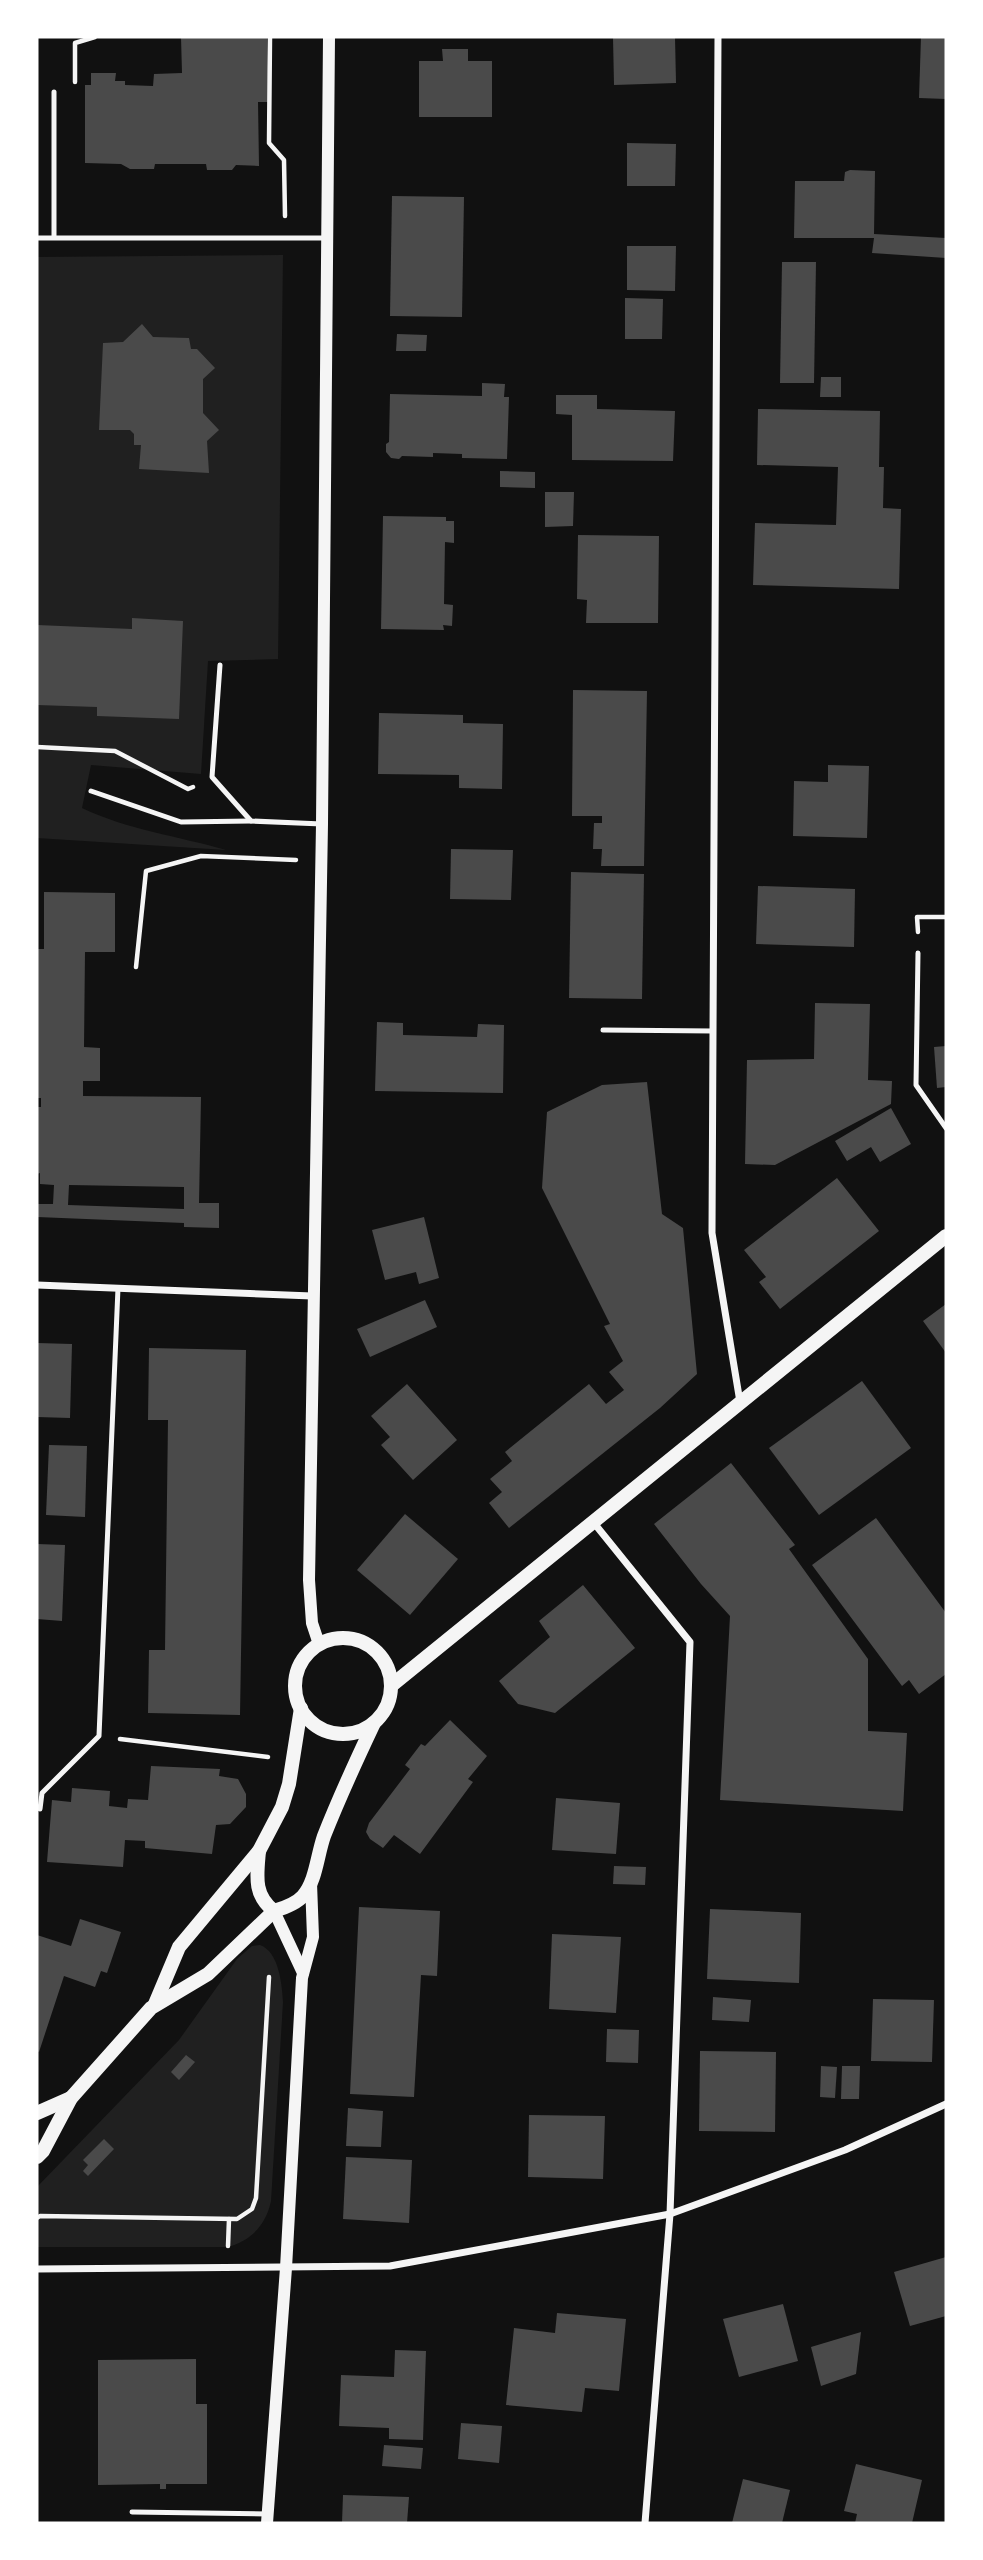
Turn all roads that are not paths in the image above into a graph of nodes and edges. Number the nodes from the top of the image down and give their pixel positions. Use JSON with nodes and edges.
{"nodes":[{"id":1,"x":329,"y":37,"type":"edge"},
{"id":2,"x":718,"y":37,"type":"edge"},
{"id":3,"x":54,"y":92,"type":"dead end"},
{"id":4,"x":54,"y":237,"type":"junction"},
{"id":5,"x":37,"y":238,"type":"edge"},
{"id":6,"x":328,"y":238,"type":"junction"},
{"id":7,"x":220,"y":665,"type":"dead end"},
{"id":8,"x":91,"y":792,"type":"dead end"},
{"id":9,"x":251,"y":821,"type":"junction"},
{"id":10,"x":322,"y":824,"type":"junction"},
{"id":11,"x":918,"y":953,"type":"road end"},
{"id":12,"x":603,"y":1030,"type":"dead end"},
{"id":13,"x":713,"y":1031,"type":"junction"},
{"id":14,"x":946,"y":1128,"type":"edge"},
{"id":15,"x":946,"y":1236,"type":"edge"},
{"id":16,"x":37,"y":1285,"type":"edge"},
{"id":17,"x":118,"y":1288,"type":"junction"},
{"id":18,"x":313,"y":1296,"type":"junction"},
{"id":19,"x":740,"y":1402,"type":"junction"},
{"id":20,"x":594,"y":1523,"type":"junction"},
{"id":21,"x":319,"y":1644,"type":"junction"},
{"id":22,"x":392,"y":1685,"type":"junction"},
{"id":23,"x":301,"y":1708,"type":"junction"},
{"id":24,"x":374,"y":1723,"type":"junction"},
{"id":25,"x":40,"y":1809,"type":"dead end"},
{"id":26,"x":259,"y":1851,"type":"junction"},
{"id":27,"x":311,"y":1884,"type":"junction"},
{"id":28,"x":274,"y":1911,"type":"junction"},
{"id":29,"x":303,"y":1973,"type":"junction"},
{"id":30,"x":155,"y":2004,"type":"junction"},
{"id":31,"x":71,"y":2098,"type":"junction"},
{"id":32,"x":946,"y":2104,"type":"edge"},
{"id":33,"x":37,"y":2113,"type":"edge"},
{"id":34,"x":37,"y":2157,"type":"edge"},
{"id":35,"x":670,"y":2214,"type":"junction"},
{"id":36,"x":286,"y":2268,"type":"junction"},
{"id":37,"x":37,"y":2269,"type":"edge"},
{"id":38,"x":132,"y":2512,"type":"dead end"},
{"id":39,"x":267,"y":2519,"type":"edge"},
{"id":40,"x":645,"y":2523,"type":"edge"}],
"edges":[{"from":1,"to":6,"type":"street"},
{"from":2,"to":13,"type":"street"},
{"from":3,"to":4,"type":"lane"},
{"from":4,"to":5,"type":"lane"},
{"from":4,"to":6,"type":"lane"},
{"from":6,"to":10,"type":"street"},
{"from":7,"to":9,"type":"lane"},
{"from":8,"to":9,"type":"lane"},
{"from":9,"to":10,"type":"lane"},
{"from":10,"to":18,"type":"street"},
{"from":11,"to":14,"type":"lane"},
{"from":12,"to":13,"type":"lane"},
{"from":13,"to":19,"type":"street"},
{"from":15,"to":19,"type":"main road"},
{"from":16,"to":17,"type":"street"},
{"from":17,"to":18,"type":"street"},
{"from":17,"to":25,"type":"lane"},
{"from":18,"to":21,"type":"street"},
{"from":19,"to":20,"type":"main road"},
{"from":20,"to":22,"type":"main road"},
{"from":20,"to":35,"type":"street"},
{"from":21,"to":22,"type":"main road"},
{"from":21,"to":23,"type":"main road"},
{"from":22,"to":24,"type":"main road"},
{"from":23,"to":24,"type":"main road"},
{"from":23,"to":26,"type":"main road"},
{"from":24,"to":27,"type":"main road"},
{"from":26,"to":28,"type":"main road"},
{"from":26,"to":30,"type":"main road"},
{"from":27,"to":28,"type":"main road"},
{"from":27,"to":29,"type":"street"},
{"from":28,"to":29,"type":"street"},
{"from":28,"to":30,"type":"main road"},
{"from":29,"to":36,"type":"street"},
{"from":30,"to":31,"type":"main road"},
{"from":31,"to":33,"type":"main road"},
{"from":31,"to":34,"type":"main road"},
{"from":32,"to":35,"type":"street"},
{"from":35,"to":36,"type":"street"},
{"from":35,"to":40,"type":"street"},
{"from":36,"to":37,"type":"street"},
{"from":36,"to":39,"type":"street"},
{"from":38,"to":39,"type":"lane"}]}
